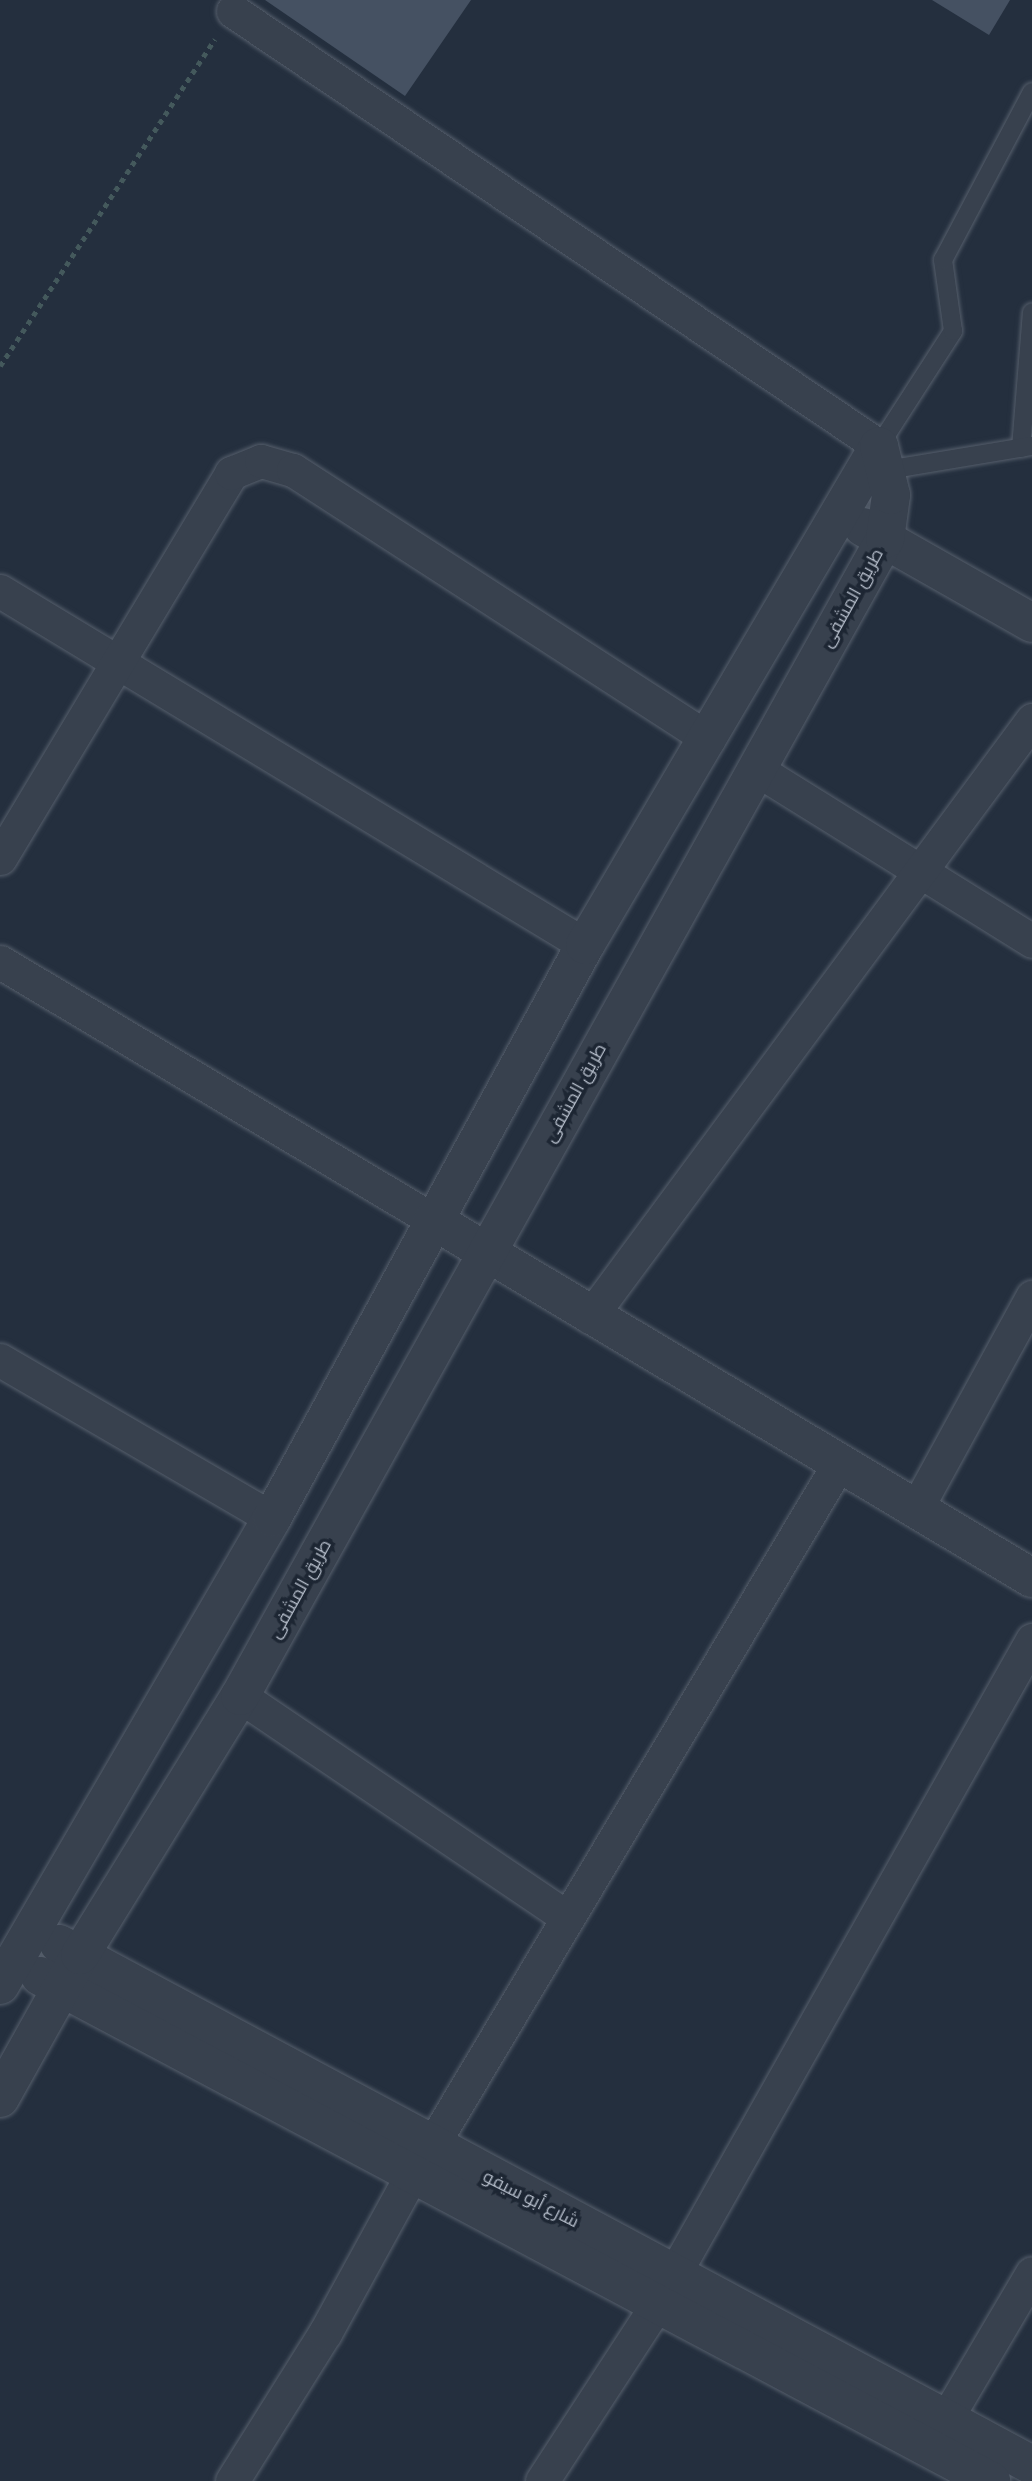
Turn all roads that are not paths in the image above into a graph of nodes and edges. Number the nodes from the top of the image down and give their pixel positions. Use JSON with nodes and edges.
{"nodes":[{"id":1,"x":233,"y":11,"type":"road end"},
{"id":2,"x":1032,"y":92,"type":"edge"},
{"id":3,"x":1032,"y":312,"type":"edge"},
{"id":4,"x":1027,"y":447,"type":"edge"},
{"id":5,"x":883,"y":458,"type":"junction"},
{"id":6,"x":835,"y":513,"type":"junction"},
{"id":7,"x":885,"y":539,"type":"junction"},
{"id":8,"x":0,"y":591,"type":"edge"},
{"id":9,"x":1032,"y":623,"type":"edge"},
{"id":10,"x":117,"y":660,"type":"junction"},
{"id":11,"x":1032,"y":720,"type":"edge"},
{"id":12,"x":709,"y":738,"type":"junction"},
{"id":13,"x":756,"y":769,"type":"junction"},
{"id":14,"x":0,"y":858,"type":"edge"},
{"id":15,"x":923,"y":871,"type":"junction"},
{"id":16,"x":1032,"y":941,"type":"edge"},
{"id":17,"x":585,"y":945,"type":"junction"},
{"id":18,"x":0,"y":962,"type":"edge"},
{"id":19,"x":433,"y":1220,"type":"junction"},
{"id":20,"x":485,"y":1252,"type":"junction"},
{"id":21,"x":1032,"y":1297,"type":"edge"},
{"id":22,"x":590,"y":1318,"type":"junction"},
{"id":23,"x":0,"y":1360,"type":"edge"},
{"id":24,"x":838,"y":1465,"type":"junction"},
{"id":25,"x":916,"y":1509,"type":"junction"},
{"id":26,"x":272,"y":1518,"type":"junction"},
{"id":27,"x":1032,"y":1578,"type":"edge"},
{"id":28,"x":1032,"y":1640,"type":"edge"},
{"id":29,"x":240,"y":1696,"type":"junction"},
{"id":30,"x":566,"y":1917,"type":"junction"},
{"id":31,"x":13,"y":1952,"type":"edge"},
{"id":32,"x":80,"y":1955,"type":"junction"},
{"id":33,"x":61,"y":1988,"type":"junction"},
{"id":34,"x":0,"y":2098,"type":"edge"},
{"id":35,"x":421,"y":2162,"type":"junction"},
{"id":36,"x":672,"y":2271,"type":"junction"},
{"id":37,"x":1032,"y":2273,"type":"edge"},
{"id":38,"x":656,"y":2306,"type":"junction"},
{"id":39,"x":946,"y":2419,"type":"junction"},
{"id":40,"x":1032,"y":2465,"type":"edge"},
{"id":41,"x":232,"y":2481,"type":"edge"},
{"id":42,"x":542,"y":2481,"type":"edge"},
{"id":43,"x":991,"y":2481,"type":"edge"}],
"edges":[{"from":1,"to":5,"type":"street"},
{"from":2,"to":5,"type":"lane"},
{"from":3,"to":4,"type":"lane"},
{"from":4,"to":5,"type":"lane"},
{"from":5,"to":6,"type":"street"},
{"from":5,"to":7,"type":"street","name":"طريق المشفى"},
{"from":6,"to":7,"type":"street"},
{"from":6,"to":12,"type":"street"},
{"from":7,"to":9,"type":"street"},
{"from":7,"to":13,"type":"street","name":"طريق المشفى"},
{"from":8,"to":10,"type":"street"},
{"from":10,"to":12,"type":"street"},
{"from":10,"to":14,"type":"street"},
{"from":10,"to":17,"type":"street"},
{"from":11,"to":15,"type":"street"},
{"from":12,"to":17,"type":"street"},
{"from":13,"to":15,"type":"street"},
{"from":13,"to":20,"type":"street","name":"طريق المشفى"},
{"from":15,"to":16,"type":"street"},
{"from":15,"to":22,"type":"street"},
{"from":17,"to":19,"type":"street"},
{"from":18,"to":19,"type":"street"},
{"from":19,"to":20,"type":"street"},
{"from":19,"to":26,"type":"street"},
{"from":20,"to":22,"type":"street"},
{"from":20,"to":29,"type":"street","name":"طريق المشفى"},
{"from":21,"to":25,"type":"street"},
{"from":22,"to":24,"type":"street"},
{"from":23,"to":26,"type":"street"},
{"from":24,"to":25,"type":"street"},
{"from":24,"to":30,"type":"street"},
{"from":25,"to":27,"type":"street"},
{"from":26,"to":31,"type":"street"},
{"from":28,"to":36,"type":"street"},
{"from":29,"to":30,"type":"street"},
{"from":29,"to":32,"type":"street","name":"طريق المشفى"},
{"from":30,"to":35,"type":"street"},
{"from":31,"to":32,"type":"street","name":"شارع أبو سيفو"},
{"from":31,"to":33,"type":"street","name":"شارع أبو سيفو"},
{"from":32,"to":33,"type":"street","name":"طريق المشفى"},
{"from":32,"to":35,"type":"street","name":"شارع أبو سيفو"},
{"from":33,"to":34,"type":"street","name":"طريق المشفى"},
{"from":33,"to":35,"type":"street","name":"شارع أبو سيفو"},
{"from":35,"to":36,"type":"street","name":"شارع أبو سيفو"},
{"from":35,"to":38,"type":"street","name":"شارع أبو سيفو"},
{"from":35,"to":41,"type":"street"},
{"from":36,"to":38,"type":"street"},
{"from":36,"to":39,"type":"street","name":"شارع أبو سيفو"},
{"from":37,"to":39,"type":"street"},
{"from":38,"to":42,"type":"street"},
{"from":38,"to":43,"type":"street","name":"شارع أبو سيفو"},
{"from":39,"to":40,"type":"street","name":"شارع أبو سيفو"}]}
